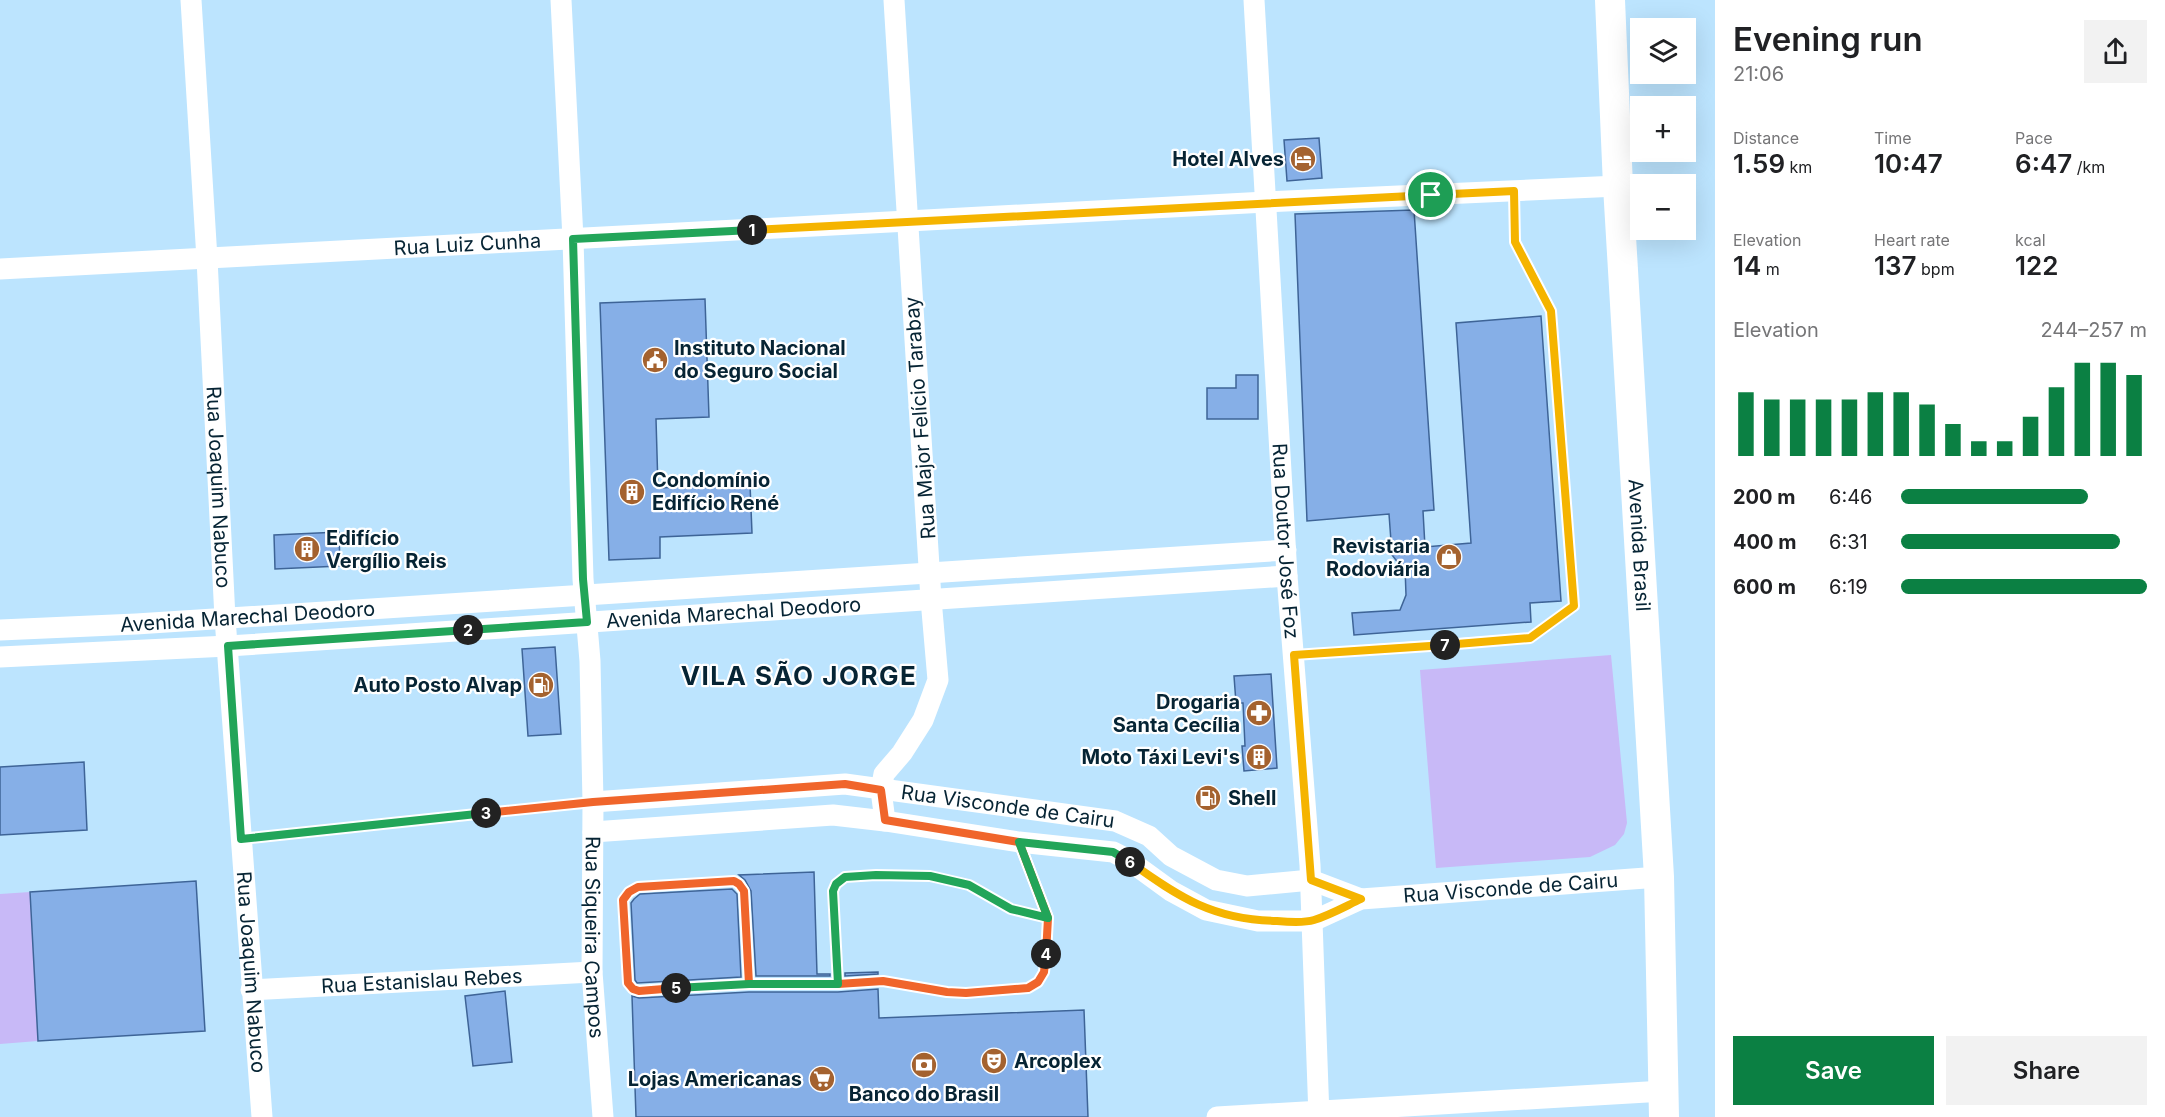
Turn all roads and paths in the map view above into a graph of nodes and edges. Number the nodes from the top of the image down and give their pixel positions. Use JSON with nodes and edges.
{"nodes":[{"id":1,"x":191,"y":0,"type":"edge"},
{"id":2,"x":561,"y":0,"type":"edge"},
{"id":3,"x":894,"y":0,"type":"edge"},
{"id":4,"x":1254,"y":0,"type":"edge"},
{"id":5,"x":1610,"y":0,"type":"edge"},
{"id":6,"x":1618,"y":186,"type":"junction"},
{"id":7,"x":1514,"y":191,"type":"junction"},
{"id":8,"x":1266,"y":202,"type":"junction"},
{"id":9,"x":907,"y":222,"type":"junction"},
{"id":10,"x":573,"y":239,"type":"junction"},
{"id":11,"x":207,"y":259,"type":"junction"},
{"id":12,"x":0,"y":269,"type":"edge"},
{"id":13,"x":1286,"y":550,"type":"junction"},
{"id":14,"x":930,"y":572,"type":"junction"},
{"id":15,"x":1287,"y":576,"type":"junction"},
{"id":16,"x":584,"y":595,"type":"junction"},
{"id":17,"x":931,"y":599,"type":"junction"},
{"id":18,"x":225,"y":618,"type":"junction"},
{"id":19,"x":587,"y":622,"type":"junction"},
{"id":20,"x":0,"y":630,"type":"edge"},
{"id":21,"x":228,"y":646,"type":"junction"},
{"id":22,"x":1294,"y":655,"type":"junction"},
{"id":23,"x":0,"y":657,"type":"edge"},
{"id":24,"x":881,"y":790,"type":"junction"},
{"id":25,"x":593,"y":802,"type":"junction"},
{"id":26,"x":885,"y":820,"type":"junction"},
{"id":27,"x":593,"y":832,"type":"junction"},
{"id":28,"x":241,"y":839,"type":"junction"},
{"id":29,"x":1019,"y":842,"type":"junction"},
{"id":30,"x":1659,"y":877,"type":"junction"},
{"id":31,"x":1311,"y":880,"type":"junction"},
{"id":32,"x":1361,"y":899,"type":"junction"},
{"id":33,"x":1048,"y":918,"type":"junction"},
{"id":34,"x":1313,"y":921,"type":"junction"},
{"id":35,"x":592,"y":972,"type":"junction"},
{"id":36,"x":749,"y":984,"type":"junction"},
{"id":37,"x":838,"y":984,"type":"junction"},
{"id":38,"x":251,"y":990,"type":"junction"},
{"id":39,"x":1666,"y":1108,"type":"edge"},
{"id":40,"x":1318,"y":1114,"type":"edge"},
{"id":41,"x":262,"y":1117,"type":"edge"},
{"id":42,"x":603,"y":1117,"type":"edge"},
{"id":43,"x":1217,"y":1117,"type":"edge"}],
"edges":[{"from":1,"to":11,"type":"street","name":"Rua Joaquim Nabuco"},
{"from":2,"to":10,"type":"street","name":"Rua Siqueira Campos"},
{"from":3,"to":9,"type":"street","name":"Rua Major Felício Tarabay"},
{"from":4,"to":8,"type":"street","name":"Rua Doutor José Foz"},
{"from":5,"to":6,"type":"main road","name":"Avenida Brasil"},
{"from":6,"to":7,"type":"street","name":"Rua Luiz Cunha"},
{"from":6,"to":30,"type":"main road","name":"Avenida Brasil"},
{"from":7,"to":8,"type":"street","name":"Rua Luiz Cunha"},
{"from":7,"to":22,"type":"lane"},
{"from":8,"to":9,"type":"street","name":"Rua Luiz Cunha"},
{"from":8,"to":13,"type":"street","name":"Rua Doutor José Foz"},
{"from":9,"to":10,"type":"street","name":"Rua Luiz Cunha"},
{"from":9,"to":14,"type":"street","name":"Rua Major Felício Tarabay"},
{"from":10,"to":11,"type":"street","name":"Rua Luiz Cunha"},
{"from":10,"to":16,"type":"street","name":"Rua Siqueira Campos"},
{"from":11,"to":12,"type":"street","name":"Rua Luiz Cunha"},
{"from":11,"to":18,"type":"street","name":"Rua Joaquim Nabuco"},
{"from":13,"to":14,"type":"street","name":"Avenida Marechal Deodoro"},
{"from":13,"to":15,"type":"street","name":"Rua Doutor José Foz"},
{"from":14,"to":16,"type":"street","name":"Avenida Marechal Deodoro"},
{"from":14,"to":17,"type":"street","name":"Rua Major Felício Tarabay"},
{"from":15,"to":17,"type":"street","name":"Avenida Marechal Deodoro"},
{"from":15,"to":22,"type":"street","name":"Rua Doutor José Foz"},
{"from":16,"to":18,"type":"street","name":"Avenida Marechal Deodoro"},
{"from":16,"to":19,"type":"street","name":"Rua Siqueira Campos"},
{"from":17,"to":19,"type":"street","name":"Avenida Marechal Deodoro"},
{"from":17,"to":24,"type":"street","name":"Rua Major Felício Tarabay"},
{"from":18,"to":20,"type":"street","name":"Avenida Marechal Deodoro"},
{"from":18,"to":21,"type":"street","name":"Rua Joaquim Nabuco"},
{"from":19,"to":21,"type":"street","name":"Avenida Marechal Deodoro"},
{"from":19,"to":25,"type":"street","name":"Rua Siqueira Campos"},
{"from":21,"to":23,"type":"street","name":"Avenida Marechal Deodoro"},
{"from":21,"to":28,"type":"street","name":"Rua Joaquim Nabuco"},
{"from":22,"to":31,"type":"street","name":"Rua Doutor José Foz"},
{"from":24,"to":25,"type":"street","name":"Rua Visconde de Cairu"},
{"from":24,"to":26,"type":"street"},
{"from":24,"to":31,"type":"street","name":"Rua Visconde de Cairu"},
{"from":25,"to":27,"type":"street","name":"Rua Siqueira Campos"},
{"from":25,"to":28,"type":"lane","name":"Rua Visconde de Cairu"},
{"from":26,"to":27,"type":"street","name":"Rua Visconde de Cairu"},
{"from":26,"to":29,"type":"street","name":"Rua Visconde de Cairu"},
{"from":27,"to":35,"type":"street","name":"Rua Siqueira Campos"},
{"from":28,"to":38,"type":"street","name":"Rua Joaquim Nabuco"},
{"from":29,"to":33,"type":"lane"},
{"from":29,"to":34,"type":"street","name":"Rua Visconde de Cairu"},
{"from":30,"to":32,"type":"street","name":"Rua Visconde de Cairu"},
{"from":30,"to":39,"type":"main road","name":"Avenida Brasil"},
{"from":31,"to":32,"type":"street","name":"Rua Visconde de Cairu"},
{"from":31,"to":34,"type":"street","name":"Rua Doutor José Foz"},
{"from":32,"to":34,"type":"street","name":"Rua Visconde de Cairu"},
{"from":33,"to":37,"type":"lane"},
{"from":33,"to":37,"type":"lane"},
{"from":34,"to":40,"type":"street","name":"Rua Doutor José Foz"},
{"from":35,"to":38,"type":"street","name":"Rua Estanislau Rebes"},
{"from":35,"to":42,"type":"street","name":"Rua Siqueira Campos"},
{"from":36,"to":36,"type":"lane"},
{"from":36,"to":37,"type":"lane"},
{"from":38,"to":41,"type":"street","name":"Rua Joaquim Nabuco"},
{"from":39,"to":40,"type":"street"},
{"from":40,"to":43,"type":"street"}]}
